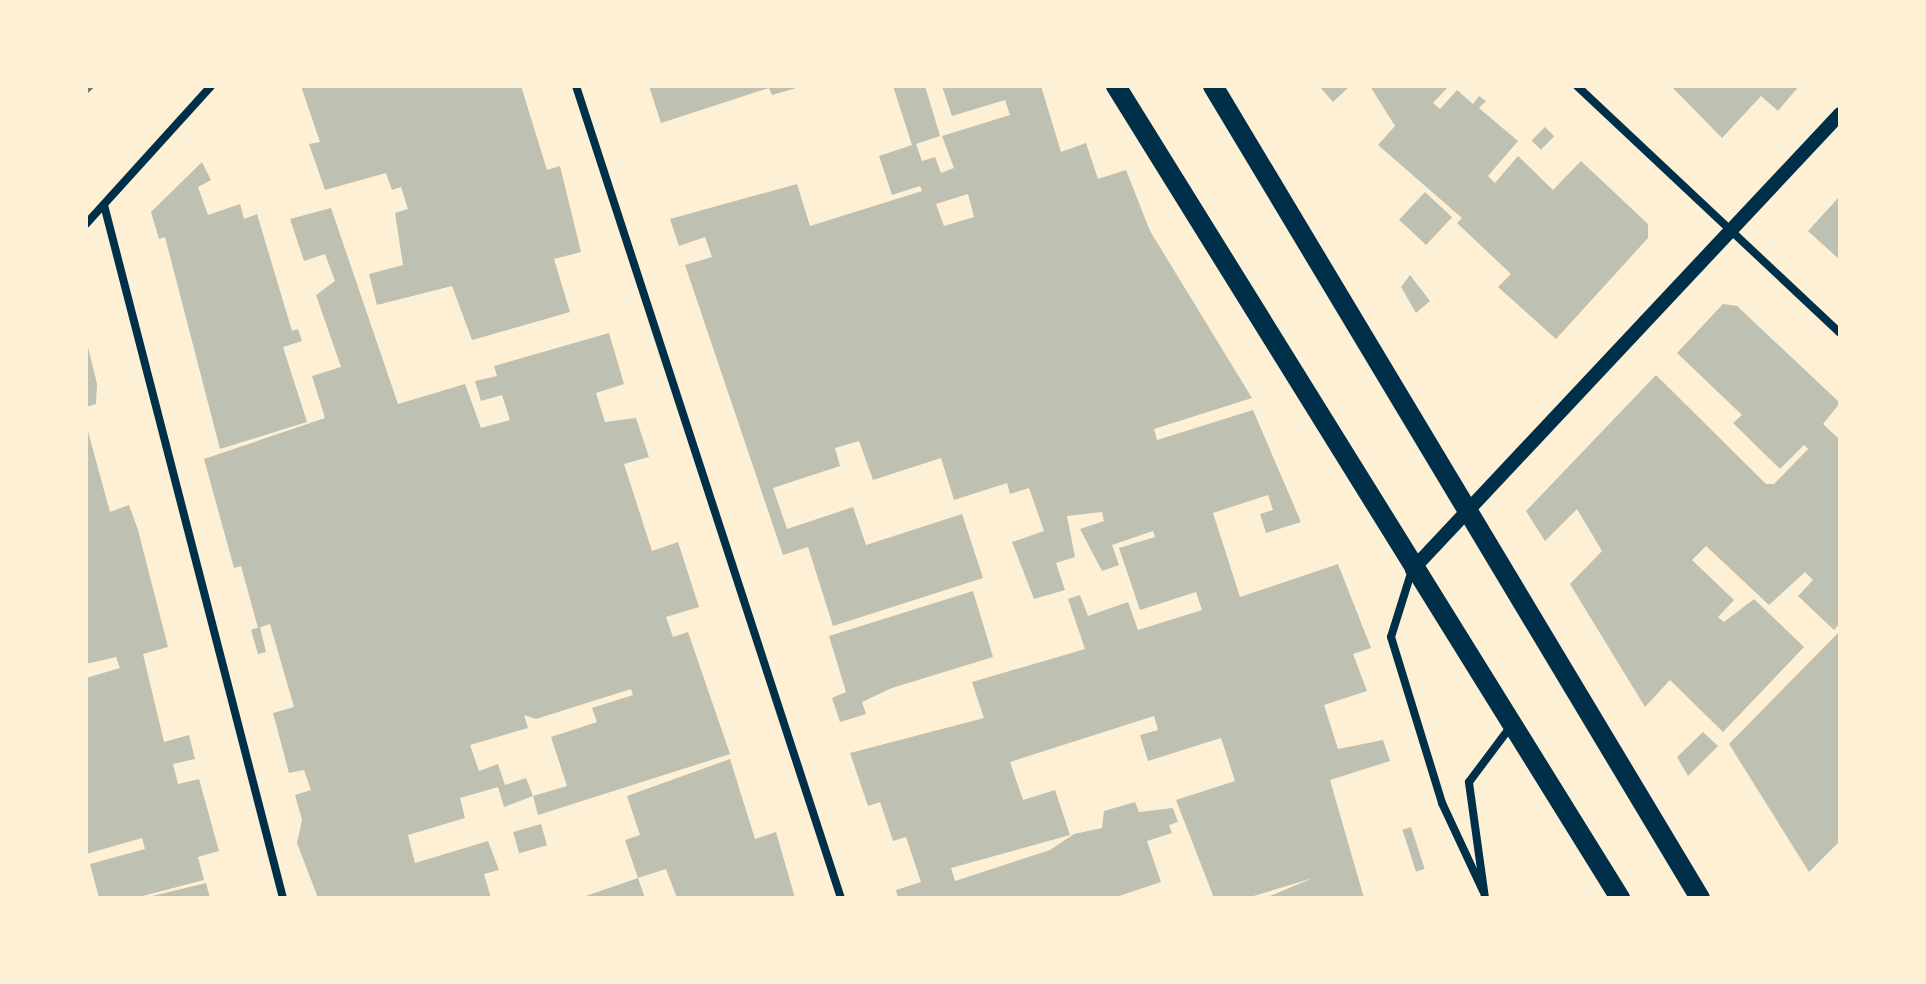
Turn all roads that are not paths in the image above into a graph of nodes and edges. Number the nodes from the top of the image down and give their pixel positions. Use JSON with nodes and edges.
{"nodes":[{"id":1,"x":211,"y":86,"type":"edge"},
{"id":2,"x":576,"y":86,"type":"edge"},
{"id":3,"x":1116,"y":86,"type":"edge"},
{"id":4,"x":1213,"y":86,"type":"edge"},
{"id":5,"x":1577,"y":86,"type":"edge"},
{"id":6,"x":1840,"y":114,"type":"edge"},
{"id":7,"x":104,"y":205,"type":"junction"},
{"id":8,"x":86,"y":224,"type":"edge"},
{"id":9,"x":1731,"y":233,"type":"junction"},
{"id":10,"x":1840,"y":333,"type":"edge"},
{"id":11,"x":1469,"y":509,"type":"junction"},
{"id":12,"x":1412,"y":570,"type":"junction"},
{"id":13,"x":1511,"y":726,"type":"junction"},
{"id":14,"x":1484,"y":894,"type":"edge"},
{"id":15,"x":283,"y":898,"type":"edge"},
{"id":16,"x":841,"y":898,"type":"edge"},
{"id":17,"x":1620,"y":898,"type":"edge"},
{"id":18,"x":1700,"y":898,"type":"edge"}],
"edges":[{"from":1,"to":7,"type":"street"},
{"from":2,"to":16,"type":"street"},
{"from":3,"to":12,"type":"main road"},
{"from":4,"to":11,"type":"main road"},
{"from":5,"to":9,"type":"street"},
{"from":6,"to":9,"type":"street"},
{"from":7,"to":8,"type":"street"},
{"from":7,"to":15,"type":"street"},
{"from":9,"to":10,"type":"street"},
{"from":9,"to":11,"type":"street"},
{"from":11,"to":12,"type":"street"},
{"from":11,"to":18,"type":"main road"},
{"from":12,"to":13,"type":"main road"},
{"from":12,"to":14,"type":"street"},
{"from":13,"to":14,"type":"street"},
{"from":13,"to":17,"type":"main road"}]}
